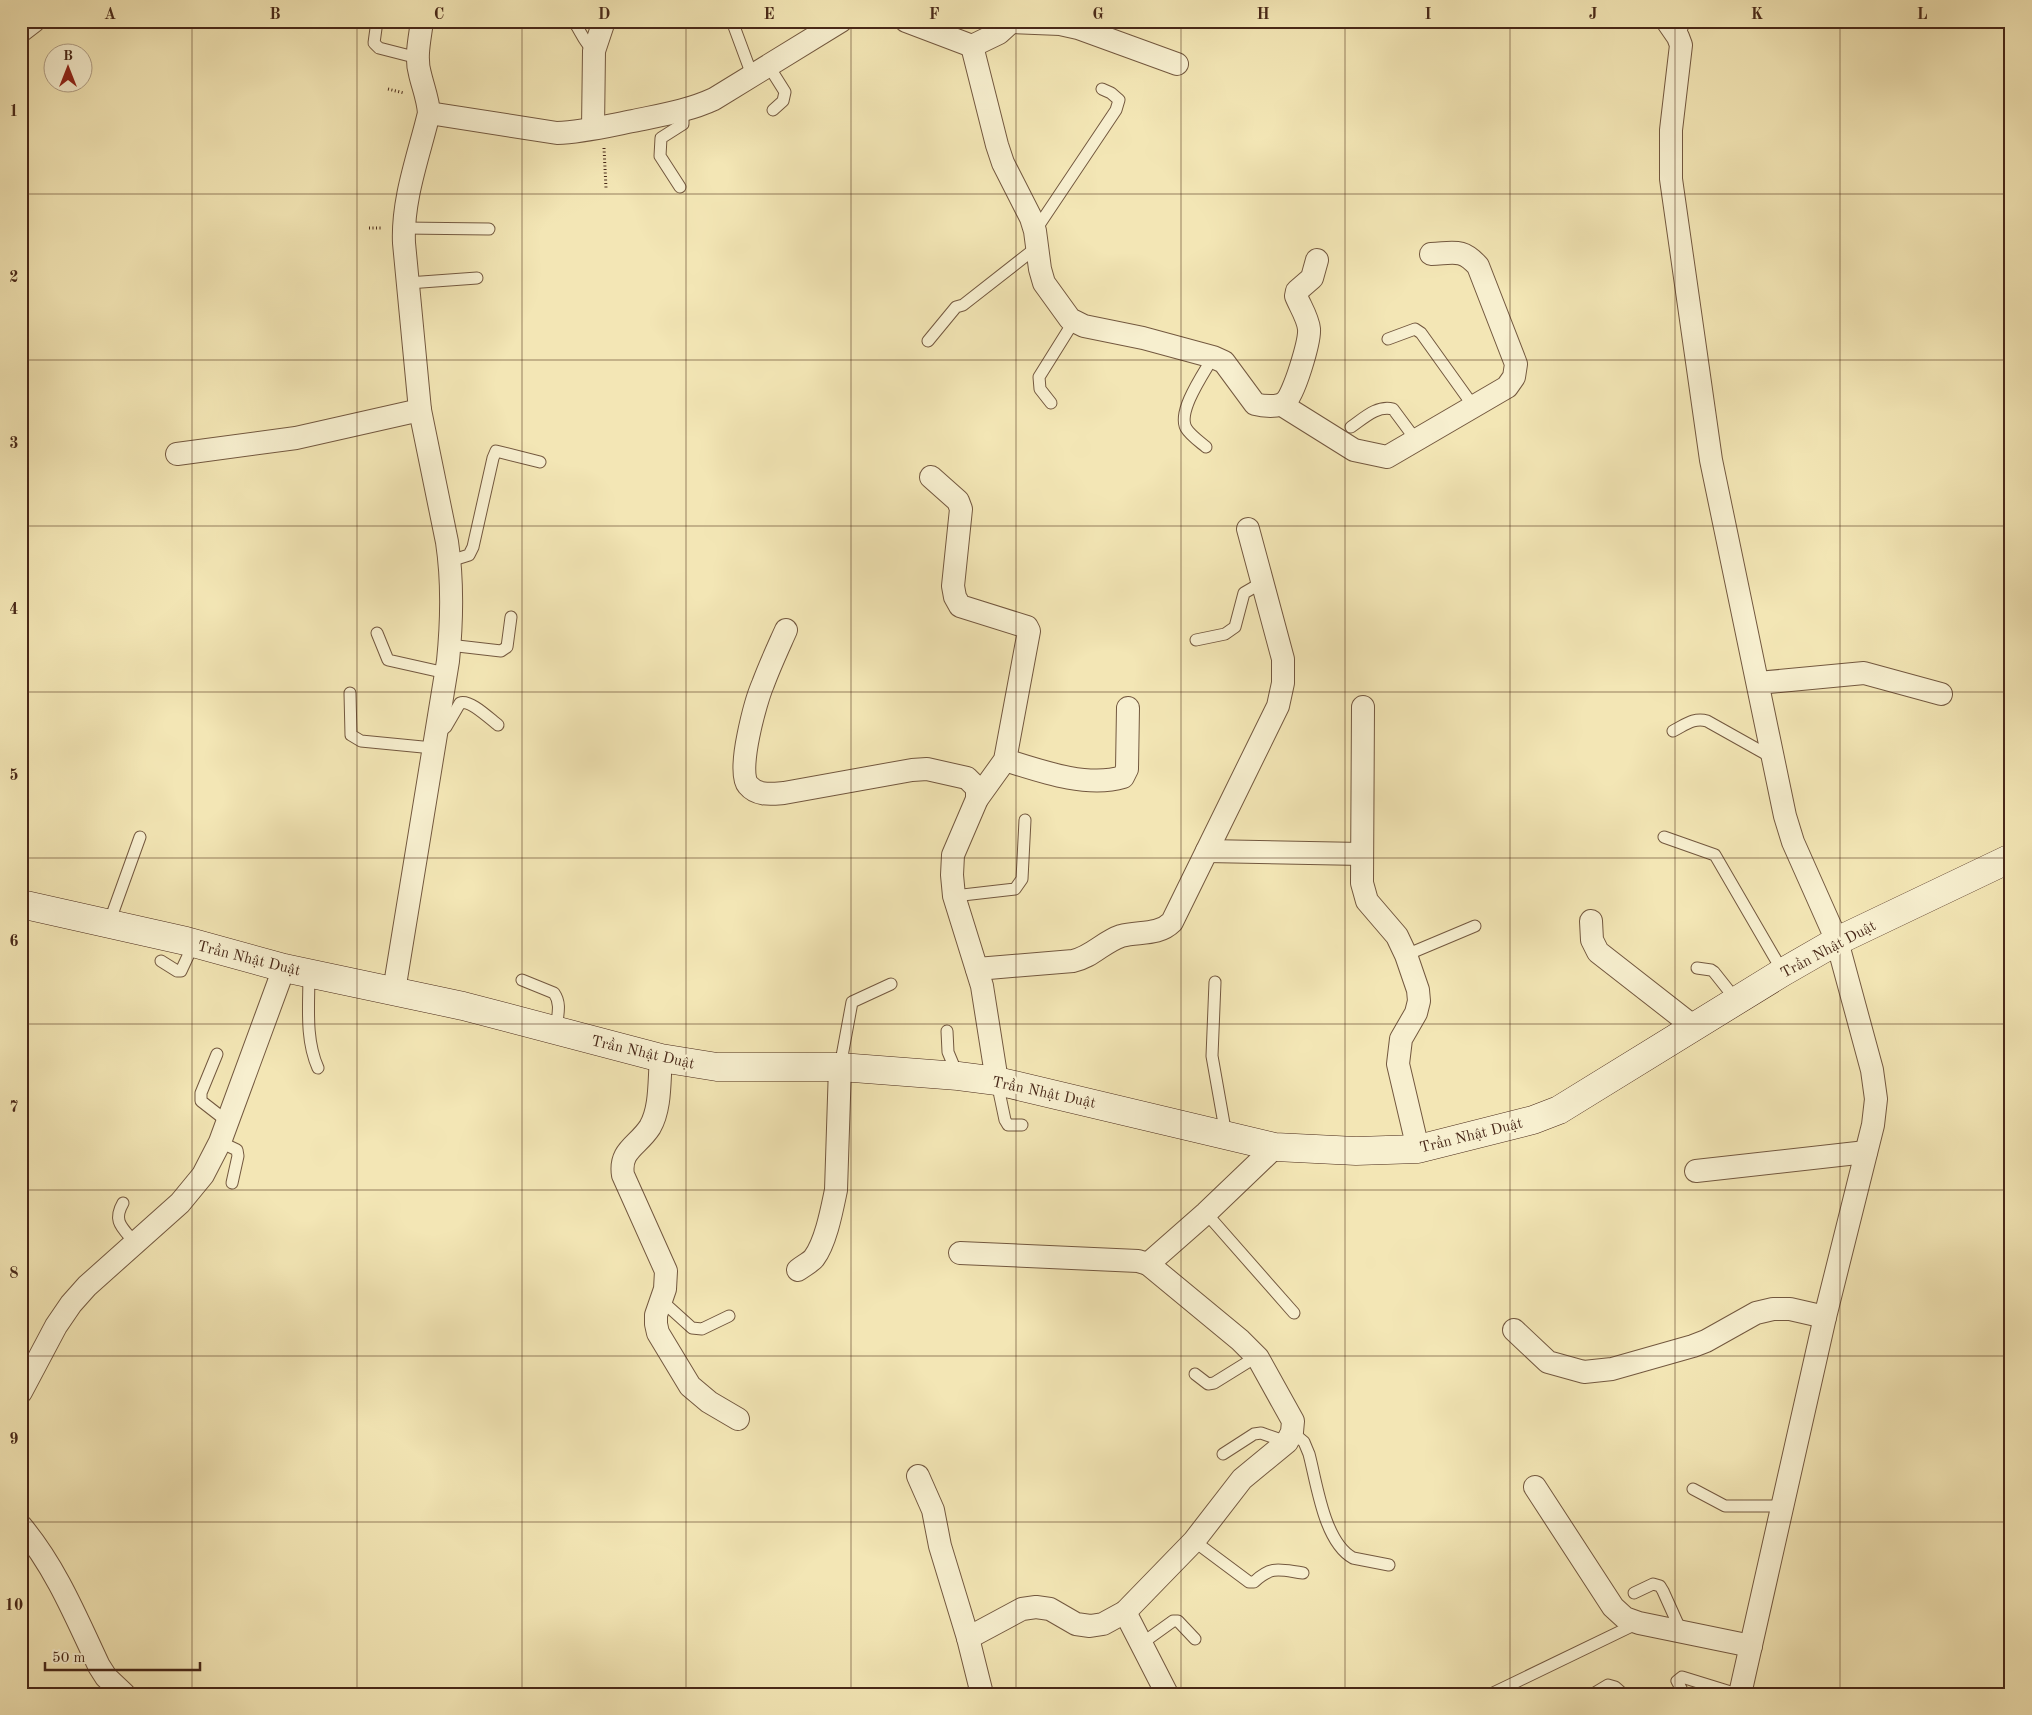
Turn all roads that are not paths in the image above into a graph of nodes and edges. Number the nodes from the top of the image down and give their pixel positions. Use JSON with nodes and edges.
{"nodes":[{"id":1,"x":34,"y":21,"type":"edge"},
{"id":2,"x":377,"y":21,"type":"edge"},
{"id":3,"x":422,"y":21,"type":"edge"},
{"id":4,"x":573,"y":21,"type":"edge"},
{"id":5,"x":604,"y":21,"type":"edge"},
{"id":6,"x":732,"y":21,"type":"edge"},
{"id":7,"x":841,"y":21,"type":"edge"},
{"id":8,"x":906,"y":21,"type":"edge"},
{"id":9,"x":1012,"y":22,"type":"edge"},
{"id":10,"x":1677,"y":27,"type":"edge"},
{"id":11,"x":1112,"y":30,"type":"edge"},
{"id":12,"x":21,"y":31,"type":"edge"},
{"id":13,"x":972,"y":46,"type":"junction"},
{"id":14,"x":594,"y":51,"type":"junction"},
{"id":15,"x":418,"y":58,"type":"junction"},
{"id":16,"x":1177,"y":64,"type":"dead end"},
{"id":17,"x":760,"y":70,"type":"junction"},
{"id":18,"x":1102,"y":89,"type":"dead end"},
{"id":19,"x":683,"y":110,"type":"junction"},
{"id":20,"x":773,"y":110,"type":"dead end"},
{"id":21,"x":429,"y":113,"type":"junction"},
{"id":22,"x":597,"y":128,"type":"junction"},
{"id":23,"x":680,"y":187,"type":"dead end"},
{"id":24,"x":403,"y":228,"type":"junction"},
{"id":25,"x":489,"y":229,"type":"dead end"},
{"id":26,"x":1036,"y":239,"type":"junction"},
{"id":27,"x":1432,"y":254,"type":"dead end"},
{"id":28,"x":1317,"y":260,"type":"dead end"},
{"id":29,"x":477,"y":278,"type":"dead end"},
{"id":30,"x":408,"y":283,"type":"junction"},
{"id":31,"x":1074,"y":321,"type":"junction"},
{"id":32,"x":1388,"y":340,"type":"dead end"},
{"id":33,"x":928,"y":341,"type":"dead end"},
{"id":34,"x":1213,"y":357,"type":"junction"},
{"id":35,"x":1051,"y":404,"type":"dead end"},
{"id":36,"x":1282,"y":404,"type":"junction"},
{"id":37,"x":1474,"y":407,"type":"junction"},
{"id":38,"x":420,"y":410,"type":"junction"},
{"id":39,"x":1351,"y":426,"type":"dead end"},
{"id":40,"x":1416,"y":440,"type":"junction"},
{"id":41,"x":1206,"y":447,"type":"dead end"},
{"id":42,"x":177,"y":454,"type":"dead end"},
{"id":43,"x":540,"y":462,"type":"dead end"},
{"id":44,"x":931,"y":477,"type":"dead end"},
{"id":45,"x":1248,"y":529,"type":"dead end"},
{"id":46,"x":450,"y":561,"type":"junction"},
{"id":47,"x":1262,"y":582,"type":"junction"},
{"id":48,"x":511,"y":617,"type":"dead end"},
{"id":49,"x":786,"y":630,"type":"dead end"},
{"id":50,"x":377,"y":633,"type":"dead end"},
{"id":51,"x":1196,"y":640,"type":"dead end"},
{"id":52,"x":449,"y":645,"type":"junction"},
{"id":53,"x":446,"y":673,"type":"junction"},
{"id":54,"x":1758,"y":683,"type":"junction"},
{"id":55,"x":350,"y":693,"type":"dead end"},
{"id":56,"x":1941,"y":694,"type":"dead end"},
{"id":57,"x":1363,"y":707,"type":"dead end"},
{"id":58,"x":1128,"y":708,"type":"dead end"},
{"id":59,"x":498,"y":725,"type":"dead end"},
{"id":60,"x":1674,"y":732,"type":"dead end"},
{"id":61,"x":434,"y":741,"type":"junction"},
{"id":62,"x":1773,"y":758,"type":"junction"},
{"id":63,"x":1005,"y":760,"type":"junction"},
{"id":64,"x":977,"y":799,"type":"junction"},
{"id":65,"x":1025,"y":820,"type":"dead end"},
{"id":66,"x":140,"y":837,"type":"dead end"},
{"id":67,"x":1664,"y":838,"type":"dead end"},
{"id":68,"x":1207,"y":851,"type":"junction"},
{"id":69,"x":1362,"y":854,"type":"junction"},
{"id":70,"x":2011,"y":858,"type":"edge"},
{"id":71,"x":954,"y":896,"type":"junction"},
{"id":72,"x":21,"y":904,"type":"edge"},
{"id":73,"x":1591,"y":921,"type":"dead end"},
{"id":74,"x":108,"y":925,"type":"junction"},
{"id":75,"x":1475,"y":926,"type":"dead end"},
{"id":76,"x":1837,"y":941,"type":"junction"},
{"id":77,"x":194,"y":944,"type":"junction"},
{"id":78,"x":1406,"y":954,"type":"junction"},
{"id":79,"x":161,"y":961,"type":"dead end"},
{"id":80,"x":1697,"y":968,"type":"dead end"},
{"id":81,"x":977,"y":969,"type":"junction"},
{"id":82,"x":296,"y":971,"type":"junction"},
{"id":83,"x":1783,"y":972,"type":"junction"},
{"id":84,"x":522,"y":980,"type":"dead end"},
{"id":85,"x":1214,"y":982,"type":"dead end"},
{"id":86,"x":891,"y":984,"type":"dead end"},
{"id":87,"x":394,"y":991,"type":"junction"},
{"id":88,"x":1737,"y":1001,"type":"junction"},
{"id":89,"x":1694,"y":1027,"type":"junction"},
{"id":90,"x":556,"y":1031,"type":"junction"},
{"id":91,"x":947,"y":1031,"type":"dead end"},
{"id":92,"x":217,"y":1054,"type":"dead end"},
{"id":93,"x":661,"y":1058,"type":"junction"},
{"id":94,"x":840,"y":1067,"type":"junction"},
{"id":95,"x":318,"y":1068,"type":"dead end"},
{"id":96,"x":958,"y":1076,"type":"junction"},
{"id":97,"x":997,"y":1081,"type":"junction"},
{"id":98,"x":1022,"y":1125,"type":"dead end"},
{"id":99,"x":224,"y":1132,"type":"junction"},
{"id":100,"x":1226,"y":1134,"type":"junction"},
{"id":101,"x":1276,"y":1146,"type":"junction"},
{"id":102,"x":1418,"y":1149,"type":"junction"},
{"id":103,"x":1866,"y":1152,"type":"junction"},
{"id":104,"x":1696,"y":1171,"type":"dead end"},
{"id":105,"x":232,"y":1183,"type":"dead end"},
{"id":106,"x":123,"y":1203,"type":"dead end"},
{"id":107,"x":1206,"y":1213,"type":"junction"},
{"id":108,"x":135,"y":1243,"type":"junction"},
{"id":109,"x":960,"y":1253,"type":"dead end"},
{"id":110,"x":1148,"y":1264,"type":"junction"},
{"id":111,"x":798,"y":1270,"type":"dead end"},
{"id":112,"x":662,"y":1300,"type":"junction"},
{"id":113,"x":1294,"y":1313,"type":"dead end"},
{"id":114,"x":729,"y":1316,"type":"dead end"},
{"id":115,"x":1825,"y":1317,"type":"junction"},
{"id":116,"x":1514,"y":1330,"type":"dead end"},
{"id":117,"x":1256,"y":1356,"type":"junction"},
{"id":118,"x":1194,"y":1374,"type":"dead end"},
{"id":119,"x":21,"y":1392,"type":"edge"},
{"id":120,"x":738,"y":1419,"type":"dead end"},
{"id":121,"x":1290,"y":1437,"type":"junction"},
{"id":122,"x":1223,"y":1454,"type":"dead end"},
{"id":123,"x":918,"y":1476,"type":"dead end"},
{"id":124,"x":1535,"y":1487,"type":"dead end"},
{"id":125,"x":1693,"y":1489,"type":"dead end"},
{"id":126,"x":1782,"y":1506,"type":"junction"},
{"id":127,"x":21,"y":1526,"type":"edge"},
{"id":128,"x":1194,"y":1541,"type":"junction"},
{"id":129,"x":1389,"y":1565,"type":"dead end"},
{"id":130,"x":1303,"y":1573,"type":"dead end"},
{"id":131,"x":1634,"y":1593,"type":"dead end"},
{"id":132,"x":1125,"y":1612,"type":"junction"},
{"id":133,"x":1639,"y":1623,"type":"junction"},
{"id":134,"x":1681,"y":1632,"type":"junction"},
{"id":135,"x":968,"y":1638,"type":"junction"},
{"id":136,"x":1195,"y":1639,"type":"dead end"},
{"id":137,"x":1141,"y":1644,"type":"junction"},
{"id":138,"x":1750,"y":1646,"type":"junction"},
{"id":139,"x":124,"y":1694,"type":"edge"},
{"id":140,"x":982,"y":1694,"type":"edge"},
{"id":141,"x":1167,"y":1694,"type":"edge"},
{"id":142,"x":1491,"y":1694,"type":"edge"},
{"id":143,"x":1593,"y":1694,"type":"edge"},
{"id":144,"x":1623,"y":1694,"type":"edge"},
{"id":145,"x":1684,"y":1694,"type":"edge"},
{"id":146,"x":1738,"y":1694,"type":"edge"}],
"edges":[{"from":1,"to":12,"type":"street"},
{"from":2,"to":15,"type":"lane"},
{"from":3,"to":15,"type":"street"},
{"from":4,"to":14,"type":"lane"},
{"from":5,"to":14,"type":"street"},
{"from":6,"to":17,"type":"lane"},
{"from":7,"to":17,"type":"street"},
{"from":8,"to":13,"type":"street"},
{"from":9,"to":11,"type":"street"},
{"from":9,"to":13,"type":"street"},
{"from":10,"to":54,"type":"street"},
{"from":11,"to":16,"type":"street"},
{"from":13,"to":26,"type":"street"},
{"from":14,"to":22,"type":"street"},
{"from":15,"to":21,"type":"street"},
{"from":17,"to":19,"type":"street"},
{"from":17,"to":20,"type":"lane"},
{"from":18,"to":26,"type":"lane"},
{"from":19,"to":22,"type":"street"},
{"from":19,"to":23,"type":"lane"},
{"from":21,"to":22,"type":"street"},
{"from":21,"to":24,"type":"street"},
{"from":24,"to":25,"type":"lane"},
{"from":24,"to":30,"type":"street"},
{"from":26,"to":31,"type":"street"},
{"from":26,"to":33,"type":"lane"},
{"from":27,"to":37,"type":"street"},
{"from":28,"to":36,"type":"street"},
{"from":29,"to":30,"type":"lane"},
{"from":30,"to":38,"type":"street"},
{"from":31,"to":34,"type":"street"},
{"from":31,"to":35,"type":"lane"},
{"from":32,"to":37,"type":"lane"},
{"from":34,"to":36,"type":"street"},
{"from":34,"to":41,"type":"lane"},
{"from":36,"to":40,"type":"street"},
{"from":37,"to":40,"type":"street"},
{"from":38,"to":42,"type":"street"},
{"from":38,"to":46,"type":"street"},
{"from":39,"to":40,"type":"lane"},
{"from":43,"to":46,"type":"lane"},
{"from":44,"to":63,"type":"street"},
{"from":45,"to":47,"type":"street"},
{"from":46,"to":52,"type":"street"},
{"from":47,"to":51,"type":"lane"},
{"from":47,"to":68,"type":"street"},
{"from":48,"to":52,"type":"lane"},
{"from":49,"to":64,"type":"street"},
{"from":50,"to":53,"type":"lane"},
{"from":52,"to":53,"type":"street"},
{"from":53,"to":61,"type":"street"},
{"from":54,"to":56,"type":"street"},
{"from":54,"to":62,"type":"street"},
{"from":55,"to":61,"type":"lane"},
{"from":57,"to":69,"type":"street"},
{"from":58,"to":63,"type":"street"},
{"from":59,"to":61,"type":"lane"},
{"from":60,"to":62,"type":"lane"},
{"from":61,"to":87,"type":"street"},
{"from":62,"to":76,"type":"street"},
{"from":63,"to":64,"type":"street"},
{"from":64,"to":71,"type":"street"},
{"from":65,"to":71,"type":"lane"},
{"from":66,"to":74,"type":"lane"},
{"from":67,"to":83,"type":"lane"},
{"from":68,"to":69,"type":"street"},
{"from":68,"to":81,"type":"street"},
{"from":69,"to":78,"type":"street"},
{"from":70,"to":76,"type":"main road","name":"Trần Nhật Duật"},
{"from":71,"to":81,"type":"street"},
{"from":72,"to":74,"type":"main road","name":"Trần Nhật Duật"},
{"from":73,"to":89,"type":"street"},
{"from":74,"to":77,"type":"main road","name":"Trần Nhật Duật"},
{"from":75,"to":78,"type":"lane"},
{"from":76,"to":83,"type":"main road","name":"Trần Nhật Duật"},
{"from":76,"to":103,"type":"street"},
{"from":77,"to":79,"type":"lane"},
{"from":77,"to":82,"type":"main road","name":"Trần Nhật Duật"},
{"from":78,"to":102,"type":"street"},
{"from":80,"to":88,"type":"lane"},
{"from":81,"to":97,"type":"street"},
{"from":82,"to":87,"type":"main road","name":"Trần Nhật Duật"},
{"from":82,"to":95,"type":"lane"},
{"from":82,"to":99,"type":"street"},
{"from":83,"to":88,"type":"main road","name":"Trần Nhật Duật"},
{"from":84,"to":90,"type":"lane"},
{"from":85,"to":100,"type":"lane"},
{"from":86,"to":94,"type":"lane"},
{"from":87,"to":90,"type":"main road","name":"Trần Nhật Duật"},
{"from":88,"to":89,"type":"main road","name":"Trần Nhật Duật"},
{"from":89,"to":102,"type":"main road","name":"Trần Nhật Duật"},
{"from":90,"to":93,"type":"main road","name":"Trần Nhật Duật"},
{"from":91,"to":96,"type":"lane"},
{"from":92,"to":99,"type":"lane"},
{"from":93,"to":94,"type":"main road","name":"Trần Nhật Duật"},
{"from":93,"to":112,"type":"street"},
{"from":94,"to":96,"type":"main road","name":"Trần Nhật Duật"},
{"from":94,"to":111,"type":"street"},
{"from":96,"to":97,"type":"main road","name":"Trần Nhật Duật"},
{"from":97,"to":98,"type":"lane"},
{"from":97,"to":100,"type":"main road","name":"Trần Nhật Duật"},
{"from":99,"to":105,"type":"lane"},
{"from":99,"to":108,"type":"street"},
{"from":100,"to":101,"type":"main road","name":"Trần Nhật Duật"},
{"from":101,"to":102,"type":"main road","name":"Trần Nhật Duật"},
{"from":101,"to":107,"type":"street"},
{"from":103,"to":104,"type":"street"},
{"from":103,"to":115,"type":"street"},
{"from":106,"to":108,"type":"lane"},
{"from":107,"to":110,"type":"street"},
{"from":107,"to":113,"type":"lane"},
{"from":108,"to":119,"type":"street"},
{"from":109,"to":110,"type":"street"},
{"from":110,"to":117,"type":"street"},
{"from":112,"to":114,"type":"lane"},
{"from":112,"to":120,"type":"street"},
{"from":115,"to":116,"type":"street"},
{"from":115,"to":126,"type":"street"},
{"from":117,"to":118,"type":"lane"},
{"from":117,"to":121,"type":"street"},
{"from":121,"to":122,"type":"lane"},
{"from":121,"to":128,"type":"street"},
{"from":121,"to":129,"type":"lane"},
{"from":123,"to":135,"type":"street"},
{"from":124,"to":133,"type":"street"},
{"from":125,"to":126,"type":"lane"},
{"from":126,"to":138,"type":"street"},
{"from":127,"to":139,"type":"street"},
{"from":128,"to":130,"type":"lane"},
{"from":128,"to":132,"type":"street"},
{"from":131,"to":134,"type":"lane"},
{"from":132,"to":135,"type":"street"},
{"from":132,"to":137,"type":"street"},
{"from":133,"to":134,"type":"street"},
{"from":133,"to":142,"type":"lane"},
{"from":134,"to":138,"type":"street"},
{"from":135,"to":140,"type":"street"},
{"from":136,"to":137,"type":"lane"},
{"from":137,"to":141,"type":"street"},
{"from":138,"to":146,"type":"street"},
{"from":143,"to":144,"type":"lane"},
{"from":145,"to":146,"type":"lane"}]}
